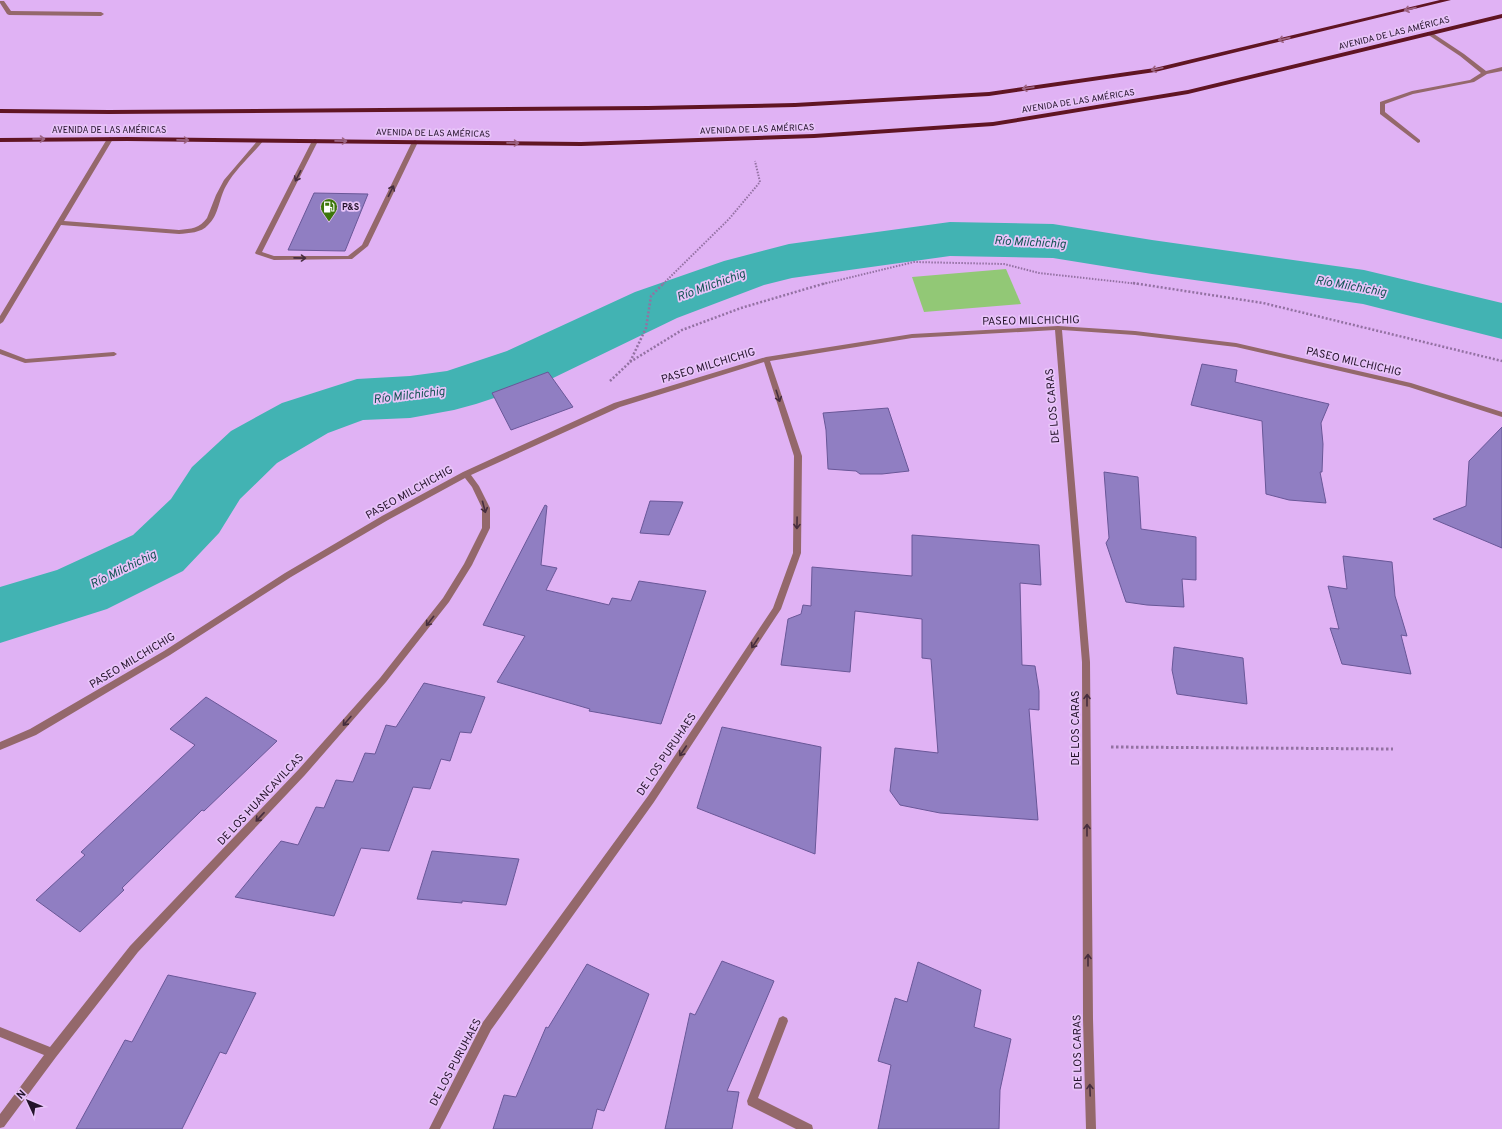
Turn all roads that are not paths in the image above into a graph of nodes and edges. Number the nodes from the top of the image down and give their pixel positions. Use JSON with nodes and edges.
{"nodes":[{"id":1,"x":1448,"y":0,"type":"edge"},
{"id":2,"x":2,"y":2,"type":"edge"},
{"id":3,"x":101,"y":14,"type":"dead end"},
{"id":4,"x":1502,"y":16,"type":"edge"},
{"id":5,"x":1429,"y":33,"type":"junction"},
{"id":6,"x":1502,"y":69,"type":"edge"},
{"id":7,"x":1486,"y":73,"type":"junction"},
{"id":8,"x":0,"y":111,"type":"edge"},
{"id":9,"x":110,"y":139,"type":"junction"},
{"id":10,"x":0,"y":140,"type":"edge"},
{"id":11,"x":261,"y":140,"type":"junction"},
{"id":12,"x":315,"y":141,"type":"junction"},
{"id":13,"x":1418,"y":141,"type":"dead end"},
{"id":14,"x":415,"y":142,"type":"junction"},
{"id":15,"x":60,"y":223,"type":"junction"},
{"id":16,"x":0,"y":322,"type":"edge"},
{"id":17,"x":1058,"y":328,"type":"junction"},
{"id":18,"x":0,"y":351,"type":"edge"},
{"id":19,"x":114,"y":354,"type":"dead end"},
{"id":20,"x":766,"y":359,"type":"junction"},
{"id":21,"x":1502,"y":415,"type":"edge"},
{"id":22,"x":466,"y":474,"type":"junction"},
{"id":23,"x":0,"y":746,"type":"edge"},
{"id":24,"x":783,"y":1021,"type":"dead end"},
{"id":25,"x":0,"y":1032,"type":"edge"},
{"id":26,"x":52,"y":1052,"type":"junction"},
{"id":27,"x":0,"y":1122,"type":"edge"},
{"id":28,"x":434,"y":1129,"type":"edge"},
{"id":29,"x":808,"y":1129,"type":"edge"},
{"id":30,"x":1091,"y":1129,"type":"edge"}],
"edges":[{"from":1,"to":8,"type":"main road","name":"AVENIDA DE LAS AMÉRICAS","one_way":true},
{"from":2,"to":3,"type":"street"},
{"from":4,"to":5,"type":"main road","name":"AVENIDA DE LAS AMÉRICAS"},
{"from":5,"to":7,"type":"street"},
{"from":14,"to":5,"type":"main road","name":"AVENIDA DE LAS AMÉRICAS","one_way":true},
{"from":6,"to":7,"type":"street"},
{"from":7,"to":13,"type":"street"},
{"from":10,"to":9,"type":"main road","name":"AVENIDA DE LAS AMÉRICAS","one_way":true},
{"from":9,"to":11,"type":"main road","name":"AVENIDA DE LAS AMÉRICAS","one_way":true},
{"from":9,"to":15,"type":"street"},
{"from":11,"to":12,"type":"main road","name":"AVENIDA DE LAS AMÉRICAS"},
{"from":11,"to":15,"type":"street"},
{"from":12,"to":14,"type":"main road","name":"AVENIDA DE LAS AMÉRICAS","one_way":true},
{"from":12,"to":14,"type":"street","one_way":true},
{"from":15,"to":16,"type":"street"},
{"from":17,"to":20,"type":"street","name":"PASEO MILCHICHIG"},
{"from":17,"to":21,"type":"street","name":"PASEO MILCHICHIG"},
{"from":30,"to":17,"type":"street","name":"DE LOS CARAS","one_way":true},
{"from":18,"to":19,"type":"street"},
{"from":20,"to":22,"type":"street","name":"PASEO MILCHICHIG"},
{"from":20,"to":28,"type":"street","name":"DE LOS PURUHAES","one_way":true},
{"from":22,"to":23,"type":"street","name":"PASEO MILCHICHIG"},
{"from":22,"to":26,"type":"street","name":"DE LOS HUANCAVILCAS","one_way":true},
{"from":24,"to":29,"type":"street"},
{"from":25,"to":26,"type":"street"},
{"from":26,"to":27,"type":"street","name":"DE LOS HUANCAVILCAS"}]}
